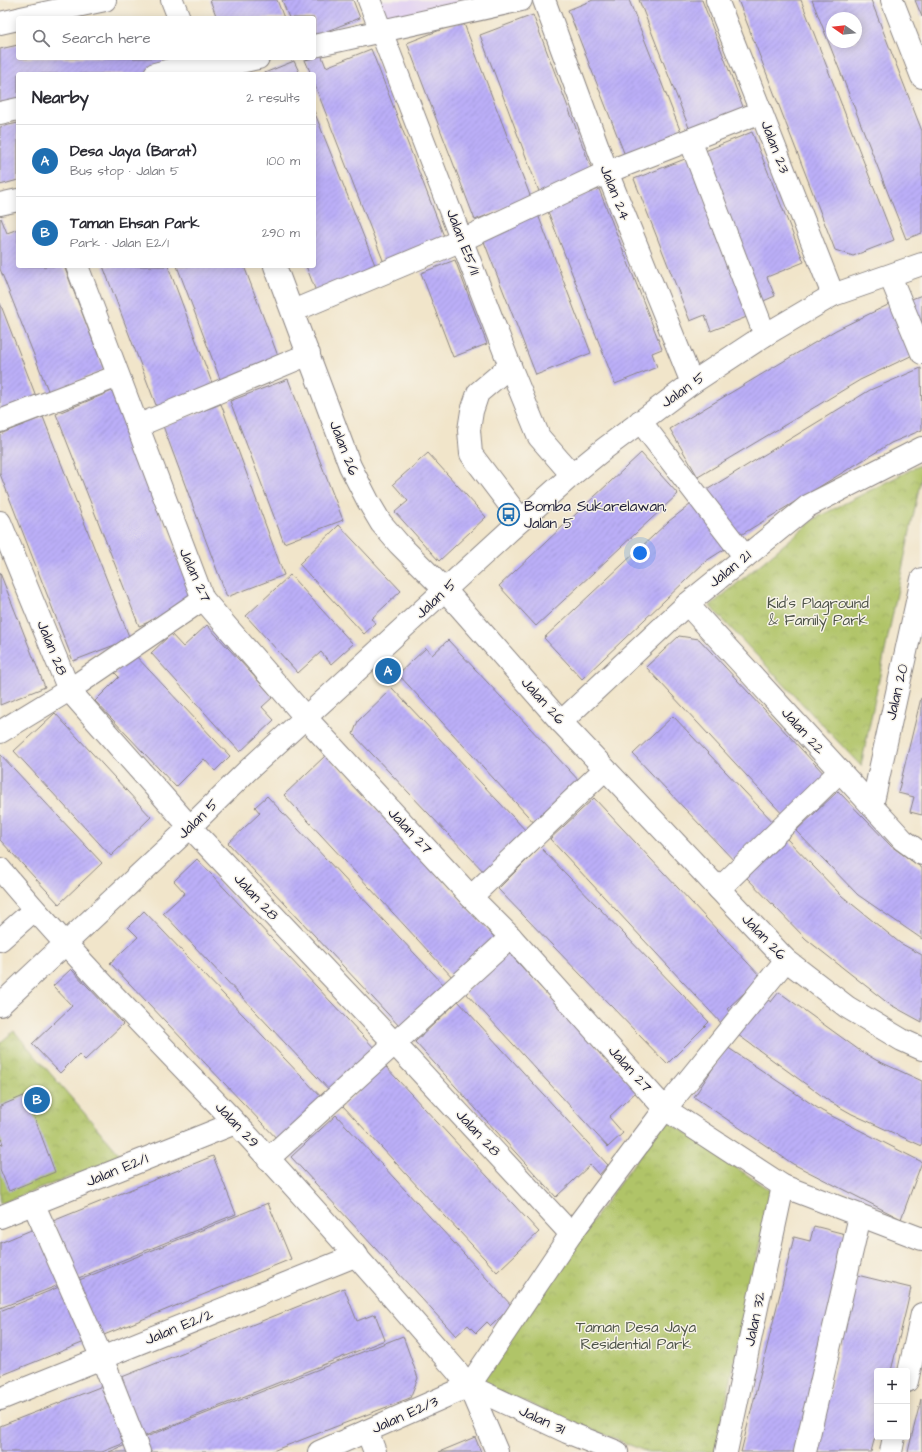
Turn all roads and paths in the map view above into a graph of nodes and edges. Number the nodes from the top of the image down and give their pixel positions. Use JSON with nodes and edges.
{"nodes":[{"id":1,"x":105,"y":0,"type":"edge"},
{"id":2,"x":172,"y":0,"type":"edge"},
{"id":3,"x":368,"y":0,"type":"edge"},
{"id":4,"x":521,"y":0,"type":"edge"},
{"id":5,"x":544,"y":0,"type":"edge"},
{"id":6,"x":717,"y":0,"type":"edge"},
{"id":7,"x":892,"y":0,"type":"edge"},
{"id":8,"x":30,"y":16,"type":"edge"},
{"id":9,"x":178,"y":16,"type":"edge"},
{"id":10,"x":16,"y":19,"type":"edge"},
{"id":11,"x":0,"y":22,"type":"edge"},
{"id":12,"x":381,"y":31,"type":"junction"},
{"id":13,"x":316,"y":46,"type":"edge"},
{"id":14,"x":245,"y":60,"type":"edge"},
{"id":15,"x":198,"y":67,"type":"edge"},
{"id":16,"x":167,"y":72,"type":"edge"},
{"id":17,"x":922,"y":76,"type":"edge"},
{"id":18,"x":16,"y":109,"type":"edge"},
{"id":19,"x":761,"y":112,"type":"junction"},
{"id":20,"x":0,"y":113,"type":"edge"},
{"id":21,"x":690,"y":140,"type":"junction"},
{"id":22,"x":607,"y":172,"type":"junction"},
{"id":23,"x":16,"y":200,"type":"edge"},
{"id":24,"x":0,"y":204,"type":"edge"},
{"id":25,"x":462,"y":240,"type":"junction"},
{"id":26,"x":922,"y":264,"type":"edge"},
{"id":27,"x":78,"y":268,"type":"edge"},
{"id":28,"x":276,"y":268,"type":"edge"},
{"id":29,"x":890,"y":276,"type":"junction"},
{"id":30,"x":833,"y":295,"type":"junction"},
{"id":31,"x":293,"y":311,"type":"junction"},
{"id":32,"x":765,"y":335,"type":"junction"},
{"id":33,"x":922,"y":353,"type":"edge"},
{"id":34,"x":309,"y":354,"type":"junction"},
{"id":35,"x":510,"y":366,"type":"junction"},
{"id":36,"x":118,"y":376,"type":"junction"},
{"id":37,"x":692,"y":383,"type":"junction"},
{"id":38,"x":640,"y":421,"type":"junction"},
{"id":39,"x":0,"y":422,"type":"edge"},
{"id":40,"x":137,"y":426,"type":"junction"},
{"id":41,"x":922,"y":448,"type":"edge"},
{"id":42,"x":572,"y":475,"type":"junction"},
{"id":43,"x":521,"y":520,"type":"junction"},
{"id":44,"x":0,"y":522,"type":"edge"},
{"id":45,"x":744,"y":558,"type":"junction"},
{"id":46,"x":922,"y":581,"type":"edge"},
{"id":47,"x":445,"y":590,"type":"junction"},
{"id":48,"x":202,"y":599,"type":"junction"},
{"id":49,"x":687,"y":604,"type":"junction"},
{"id":50,"x":69,"y":690,"type":"junction"},
{"id":51,"x":306,"y":718,"type":"junction"},
{"id":52,"x":561,"y":722,"type":"junction"},
{"id":53,"x":0,"y":732,"type":"edge"},
{"id":54,"x":605,"y":769,"type":"junction"},
{"id":55,"x":840,"y":771,"type":"junction"},
{"id":56,"x":872,"y":806,"type":"junction"},
{"id":57,"x":190,"y":827,"type":"junction"},
{"id":58,"x":922,"y":854,"type":"edge"},
{"id":59,"x":0,"y":869,"type":"edge"},
{"id":60,"x":719,"y":889,"type":"junction"},
{"id":61,"x":471,"y":897,"type":"junction"},
{"id":62,"x":34,"y":910,"type":"junction"},
{"id":63,"x":511,"y":937,"type":"junction"},
{"id":64,"x":0,"y":940,"type":"edge"},
{"id":65,"x":66,"y":943,"type":"junction"},
{"id":66,"x":786,"y":960,"type":"junction"},
{"id":67,"x":0,"y":1005,"type":"edge"},
{"id":68,"x":395,"y":1044,"type":"junction"},
{"id":69,"x":922,"y":1049,"type":"edge"},
{"id":70,"x":665,"y":1109,"type":"junction"},
{"id":71,"x":235,"y":1123,"type":"junction"},
{"id":72,"x":268,"y":1159,"type":"junction"},
{"id":73,"x":783,"y":1186,"type":"junction"},
{"id":74,"x":34,"y":1203,"type":"junction"},
{"id":75,"x":860,"y":1216,"type":"junction"},
{"id":76,"x":0,"y":1217,"type":"edge"},
{"id":77,"x":570,"y":1234,"type":"junction"},
{"id":78,"x":922,"y":1239,"type":"edge"},
{"id":79,"x":357,"y":1255,"type":"junction"},
{"id":80,"x":922,"y":1314,"type":"edge"},
{"id":81,"x":102,"y":1358,"type":"junction"},
{"id":82,"x":910,"y":1368,"type":"edge"},
{"id":83,"x":469,"y":1386,"type":"junction"},
{"id":84,"x":0,"y":1399,"type":"edge"},
{"id":85,"x":367,"y":1431,"type":"junction"},
{"id":86,"x":893,"y":1440,"type":"edge"},
{"id":87,"x":139,"y":1452,"type":"edge"},
{"id":88,"x":319,"y":1452,"type":"edge"},
{"id":89,"x":376,"y":1452,"type":"edge"},
{"id":90,"x":497,"y":1452,"type":"edge"},
{"id":91,"x":617,"y":1452,"type":"edge"},
{"id":92,"x":726,"y":1452,"type":"edge"},
{"id":93,"x":805,"y":1452,"type":"edge"},
{"id":94,"x":891,"y":1452,"type":"edge"}],
"edges":[{"from":1,"to":8,"type":"street"},
{"from":2,"to":9,"type":"street"},
{"from":3,"to":12,"type":"street","name":"Jalan E5/11"},
{"from":4,"to":12,"type":"street"},
{"from":5,"to":22,"type":"street","name":"Jalan 24"},
{"from":6,"to":19,"type":"street","name":"Jalan 23"},
{"from":7,"to":17,"type":"street"},
{"from":10,"to":11,"type":"street"},
{"from":12,"to":13,"type":"street"},
{"from":12,"to":25,"type":"street","name":"Jalan E5/11"},
{"from":14,"to":15,"type":"street"},
{"from":15,"to":16,"type":"street"},
{"from":18,"to":20,"type":"street"},
{"from":19,"to":21,"type":"street"},
{"from":19,"to":30,"type":"street","name":"Jalan 23"},
{"from":21,"to":22,"type":"street"},
{"from":21,"to":32,"type":"street"},
{"from":22,"to":25,"type":"street"},
{"from":22,"to":37,"type":"street","name":"Jalan 24"},
{"from":23,"to":24,"type":"street"},
{"from":25,"to":31,"type":"street"},
{"from":25,"to":35,"type":"street","name":"Jalan E5/11"},
{"from":26,"to":29,"type":"street","name":"Jalan 5"},
{"from":27,"to":36,"type":"street","name":"Jalan 27"},
{"from":28,"to":31,"type":"street","name":"Jalan 26"},
{"from":29,"to":30,"type":"street","name":"Jalan 5"},
{"from":29,"to":33,"type":"street"},
{"from":30,"to":32,"type":"street","name":"Jalan 5"},
{"from":31,"to":34,"type":"street","name":"Jalan 26"},
{"from":32,"to":37,"type":"street","name":"Jalan 5"},
{"from":34,"to":40,"type":"street"},
{"from":34,"to":47,"type":"street","name":"Jalan 26"},
{"from":35,"to":42,"type":"street","name":"Jalan E5/11"},
{"from":35,"to":43,"type":"street"},
{"from":36,"to":39,"type":"street"},
{"from":36,"to":40,"type":"street","name":"Jalan 27"},
{"from":37,"to":38,"type":"street","name":"Jalan 5"},
{"from":38,"to":42,"type":"street","name":"Jalan 5"},
{"from":38,"to":45,"type":"street"},
{"from":40,"to":48,"type":"street","name":"Jalan 27"},
{"from":41,"to":45,"type":"street","name":"Jalan 21"},
{"from":42,"to":43,"type":"street","name":"Jalan 5"},
{"from":43,"to":47,"type":"street","name":"Jalan 5"},
{"from":44,"to":50,"type":"street","name":"Jalan 28"},
{"from":45,"to":49,"type":"street","name":"Jalan 21"},
{"from":46,"to":56,"type":"street","name":"Jalan 20"},
{"from":47,"to":51,"type":"street","name":"Jalan 5"},
{"from":47,"to":52,"type":"street","name":"Jalan 26"},
{"from":48,"to":50,"type":"street"},
{"from":48,"to":51,"type":"street","name":"Jalan 27"},
{"from":49,"to":52,"type":"street","name":"Jalan 21"},
{"from":49,"to":55,"type":"street","name":"Jalan 22"},
{"from":50,"to":53,"type":"street"},
{"from":50,"to":57,"type":"street","name":"Jalan 28"},
{"from":51,"to":57,"type":"street","name":"Jalan 5"},
{"from":51,"to":61,"type":"street","name":"Jalan 27"},
{"from":52,"to":54,"type":"street","name":"Jalan 26"},
{"from":54,"to":60,"type":"street","name":"Jalan 26"},
{"from":54,"to":61,"type":"street"},
{"from":55,"to":56,"type":"street","name":"Jalan 22"},
{"from":55,"to":60,"type":"street"},
{"from":56,"to":58,"type":"street","name":"Jalan 22"},
{"from":57,"to":65,"type":"street","name":"Jalan 5"},
{"from":57,"to":68,"type":"street","name":"Jalan 28"},
{"from":59,"to":62,"type":"street","name":"Jalan 29"},
{"from":60,"to":66,"type":"street","name":"Jalan 26"},
{"from":61,"to":63,"type":"street","name":"Jalan 27"},
{"from":62,"to":64,"type":"street"},
{"from":62,"to":65,"type":"street","name":"Jalan 29"},
{"from":63,"to":68,"type":"street"},
{"from":63,"to":70,"type":"street","name":"Jalan 27"},
{"from":65,"to":67,"type":"street","name":"Jalan 5"},
{"from":65,"to":71,"type":"street","name":"Jalan 29"},
{"from":66,"to":69,"type":"street","name":"Jalan 26"},
{"from":66,"to":70,"type":"street"},
{"from":68,"to":72,"type":"street"},
{"from":68,"to":77,"type":"street","name":"Jalan 28"},
{"from":70,"to":73,"type":"street","name":"Jalan 27"},
{"from":70,"to":77,"type":"street"},
{"from":71,"to":72,"type":"street","name":"Jalan 29"},
{"from":71,"to":74,"type":"street","name":"Jalan E2/1"},
{"from":72,"to":79,"type":"street","name":"Jalan 29"},
{"from":73,"to":75,"type":"street","name":"Jalan 27"},
{"from":73,"to":92,"type":"street","name":"Jalan 32"},
{"from":74,"to":76,"type":"street","name":"Jalan E2/1"},
{"from":74,"to":81,"type":"street"},
{"from":75,"to":78,"type":"street","name":"Jalan 27"},
{"from":75,"to":93,"type":"street"},
{"from":77,"to":83,"type":"street"},
{"from":79,"to":81,"type":"street","name":"Jalan E2/2"},
{"from":79,"to":83,"type":"street","name":"Jalan 29"},
{"from":80,"to":82,"type":"street"},
{"from":81,"to":84,"type":"street","name":"Jalan E2/2"},
{"from":81,"to":87,"type":"street"},
{"from":83,"to":85,"type":"street","name":"Jalan E2/3"},
{"from":83,"to":90,"type":"street"},
{"from":83,"to":91,"type":"street","name":"Jalan 31"},
{"from":85,"to":88,"type":"street","name":"Jalan E2/3"},
{"from":85,"to":89,"type":"street"},
{"from":86,"to":94,"type":"street"}]}
